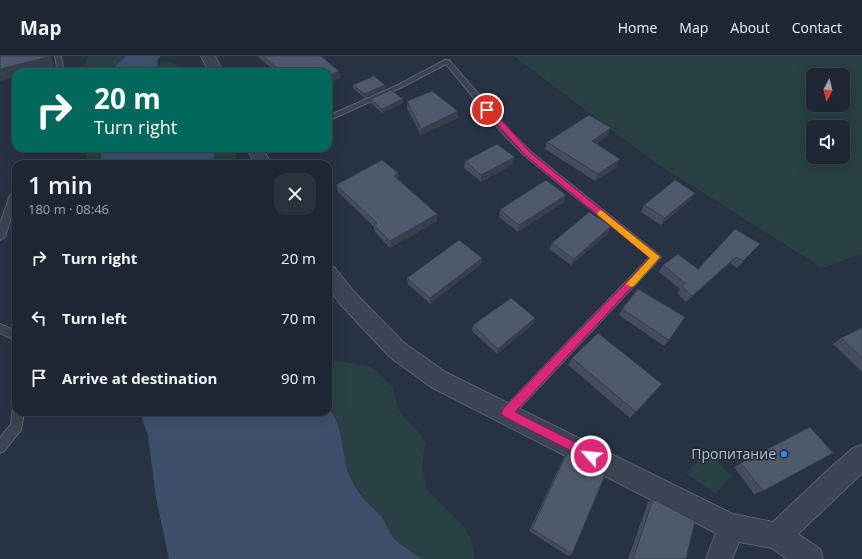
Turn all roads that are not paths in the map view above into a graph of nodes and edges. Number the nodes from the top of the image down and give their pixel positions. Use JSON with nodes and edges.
{"nodes":[{"id":1,"x":58,"y":56,"type":"edge"},
{"id":2,"x":208,"y":56,"type":"edge"},
{"id":3,"x":60,"y":68,"type":"edge"},
{"id":4,"x":214,"y":68,"type":"edge"},
{"id":5,"x":332,"y":117,"type":"edge"},
{"id":6,"x":12,"y":201,"type":"edge"},
{"id":7,"x":0,"y":237,"type":"edge"},
{"id":8,"x":332,"y":278,"type":"edge"},
{"id":9,"x":0,"y":328,"type":"edge"},
{"id":10,"x":12,"y":334,"type":"edge"},
{"id":11,"x":507,"y":413,"type":"junction"},
{"id":12,"x":18,"y":416,"type":"edge"},
{"id":13,"x":0,"y":448,"type":"edge"},
{"id":14,"x":862,"y":457,"type":"edge"},
{"id":15,"x":731,"y":527,"type":"junction"},
{"id":16,"x":777,"y":536,"type":"junction"},
{"id":17,"x":719,"y":559,"type":"edge"},
{"id":18,"x":810,"y":559,"type":"edge"}],
"edges":[{"from":1,"to":3,"type":"lane"},
{"from":2,"to":4,"type":"street"},
{"from":5,"to":11,"type":"lane"},
{"from":6,"to":7,"type":"lane"},
{"from":8,"to":11,"type":"street"},
{"from":9,"to":10,"type":"lane"},
{"from":11,"to":15,"type":"street"},
{"from":12,"to":13,"type":"lane"},
{"from":14,"to":16,"type":"street"},
{"from":15,"to":16,"type":"street"},
{"from":15,"to":17,"type":"street"},
{"from":16,"to":18,"type":"street"}]}
